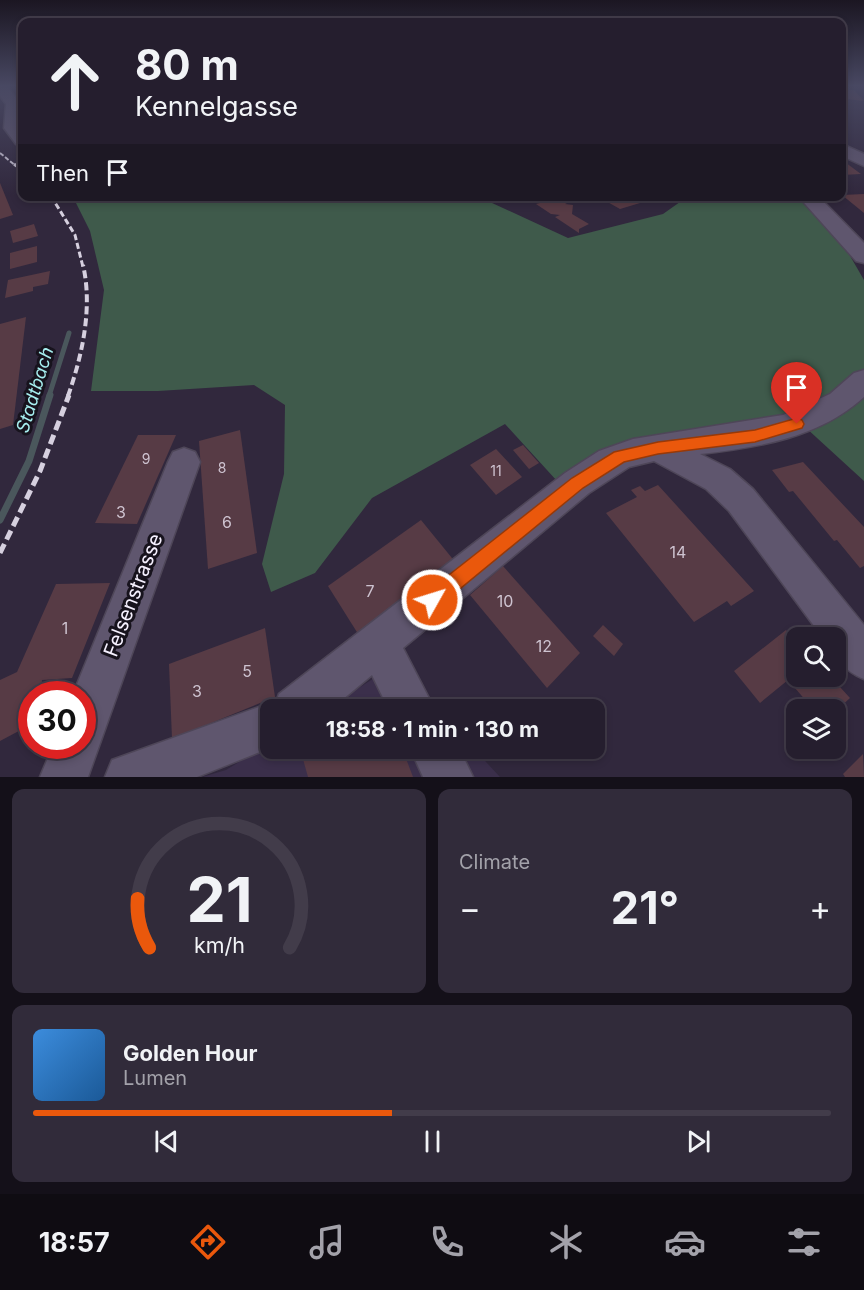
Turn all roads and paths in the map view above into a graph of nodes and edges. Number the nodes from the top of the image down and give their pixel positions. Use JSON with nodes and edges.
{"nodes":[{"id":1,"x":9,"y":122,"type":"edge"},
{"id":2,"x":18,"y":137,"type":"edge"},
{"id":3,"x":846,"y":151,"type":"edge"},
{"id":4,"x":864,"y":161,"type":"edge"},
{"id":5,"x":812,"y":201,"type":"edge"},
{"id":6,"x":864,"y":256,"type":"edge"},
{"id":7,"x":864,"y":380,"type":"edge"},
{"id":8,"x":658,"y":448,"type":"junction"},
{"id":9,"x":184,"y":462,"type":"dead end"},
{"id":10,"x":378,"y":644,"type":"junction"},
{"id":11,"x":864,"y":658,"type":"edge"},
{"id":12,"x":96,"y":692,"type":"edge"},
{"id":13,"x":309,"y":699,"type":"edge"},
{"id":14,"x":407,"y":699,"type":"edge"},
{"id":15,"x":260,"y":730,"type":"edge"},
{"id":16,"x":71,"y":759,"type":"edge"},
{"id":17,"x":439,"y":759,"type":"edge"},
{"id":18,"x":64,"y":777,"type":"edge"},
{"id":19,"x":129,"y":777,"type":"edge"},
{"id":20,"x":449,"y":777,"type":"edge"}],
"edges":[{"from":1,"to":2,"type":"street"},
{"from":3,"to":4,"type":"street"},
{"from":5,"to":6,"type":"street"},
{"from":7,"to":8,"type":"street"},
{"from":8,"to":10,"type":"street"},
{"from":8,"to":11,"type":"street"},
{"from":9,"to":12,"type":"street","name":"Felsenstrasse"},
{"from":10,"to":13,"type":"street"},
{"from":10,"to":14,"type":"street"},
{"from":15,"to":19,"type":"street"},
{"from":16,"to":18,"type":"street"},
{"from":17,"to":20,"type":"street"}]}
